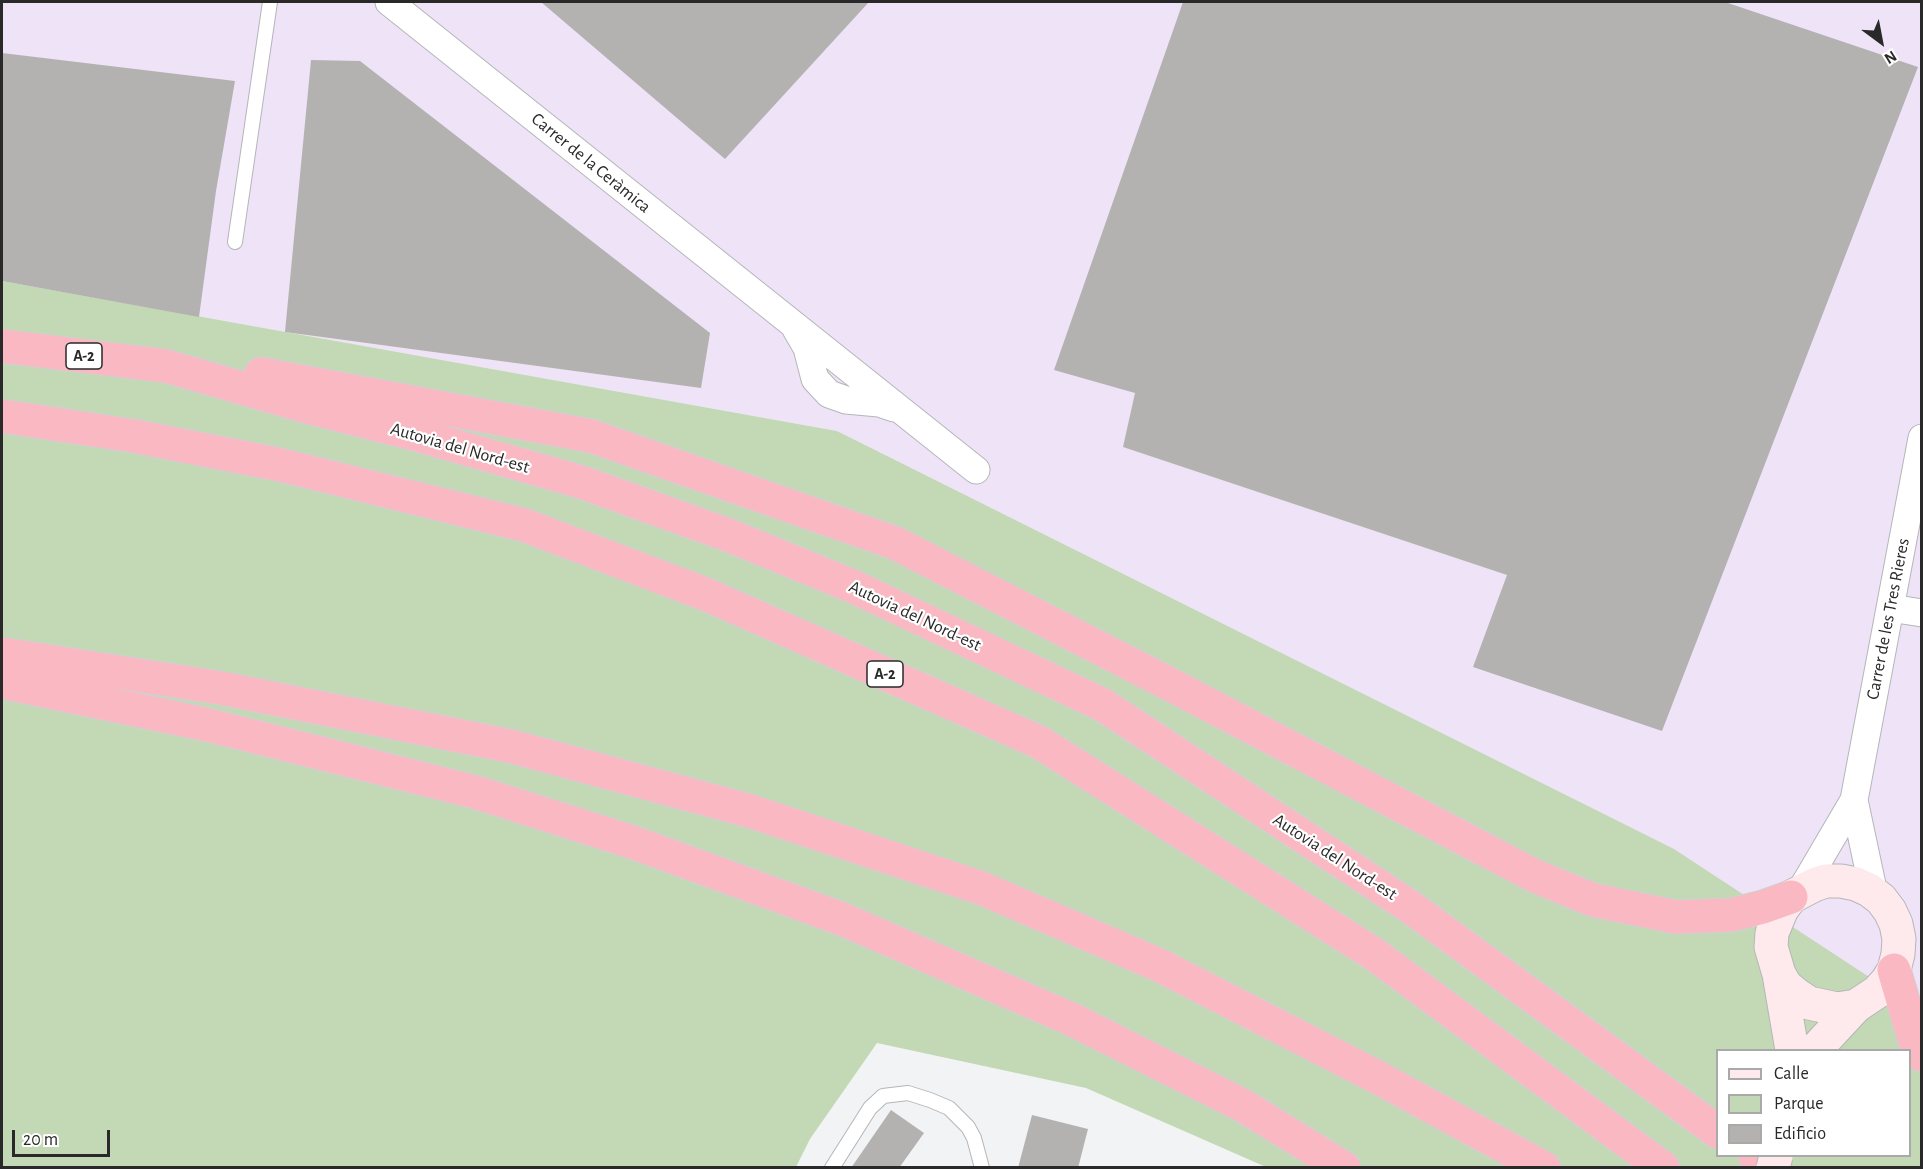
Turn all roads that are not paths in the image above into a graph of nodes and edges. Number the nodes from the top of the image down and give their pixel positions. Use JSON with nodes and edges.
{"nodes":[{"id":1,"x":270,"y":2,"type":"edge"},
{"id":2,"x":389,"y":2,"type":"edge"},
{"id":3,"x":235,"y":242,"type":"dead end"},
{"id":4,"x":2,"y":346,"type":"edge"},
{"id":5,"x":166,"y":366,"type":"junction"},
{"id":6,"x":2,"y":416,"type":"edge"},
{"id":7,"x":1922,"y":438,"type":"edge"},
{"id":8,"x":976,"y":470,"type":"dead end"},
{"id":9,"x":1890,"y":608,"type":"junction"},
{"id":10,"x":1922,"y":613,"type":"edge"},
{"id":11,"x":2,"y":654,"type":"edge"},
{"id":12,"x":2,"y":682,"type":"edge"},
{"id":13,"x":1854,"y":800,"type":"junction"},
{"id":14,"x":1796,"y":894,"type":"junction"},
{"id":15,"x":1874,"y":894,"type":"junction"},
{"id":16,"x":1894,"y":970,"type":"junction"},
{"id":17,"x":1779,"y":974,"type":"junction"},
{"id":18,"x":1856,"y":1006,"type":"junction"},
{"id":19,"x":1792,"y":1049,"type":"edge"},
{"id":20,"x":1816,"y":1049,"type":"edge"},
{"id":21,"x":1922,"y":1055,"type":"edge"},
{"id":22,"x":1716,"y":1131,"type":"edge"},
{"id":23,"x":1758,"y":1157,"type":"edge"},
{"id":24,"x":832,"y":1167,"type":"edge"},
{"id":25,"x":981,"y":1167,"type":"edge"},
{"id":26,"x":1344,"y":1167,"type":"edge"},
{"id":27,"x":1544,"y":1167,"type":"edge"},
{"id":28,"x":1663,"y":1167,"type":"edge"},
{"id":29,"x":1773,"y":1167,"type":"edge"}],
"edges":[{"from":1,"to":3,"type":"lane"},
{"from":2,"to":8,"type":"street","name":"Carrer de la Ceràmica"},
{"from":4,"to":5,"type":"highway","name":"Autovia del Nord-est","number":"A-2"},
{"from":5,"to":14,"type":"highway"},
{"from":5,"to":22,"type":"highway","name":"Autovia del Nord-est","number":"A-2"},
{"from":6,"to":28,"type":"highway","number":"A-2"},
{"from":7,"to":9,"type":"street","name":"Carrer de les Tres Rieres"},
{"from":9,"to":10,"type":"street"},
{"from":9,"to":13,"type":"street","name":"Carrer de les Tres Rieres"},
{"from":11,"to":27,"type":"highway"},
{"from":12,"to":26,"type":"highway"},
{"from":13,"to":14,"type":"street","name":"Carrer de les Tres Rieres"},
{"from":13,"to":15,"type":"street","name":"Carrer de les Tres Rieres"},
{"from":14,"to":15,"type":"main road"},
{"from":14,"to":17,"type":"main road"},
{"from":15,"to":16,"type":"main road"},
{"from":16,"to":18,"type":"main road"},
{"from":16,"to":21,"type":"highway"},
{"from":17,"to":18,"type":"main road"},
{"from":17,"to":19,"type":"main road"},
{"from":18,"to":20,"type":"main road"},
{"from":23,"to":29,"type":"highway"},
{"from":24,"to":25,"type":"lane"}]}
